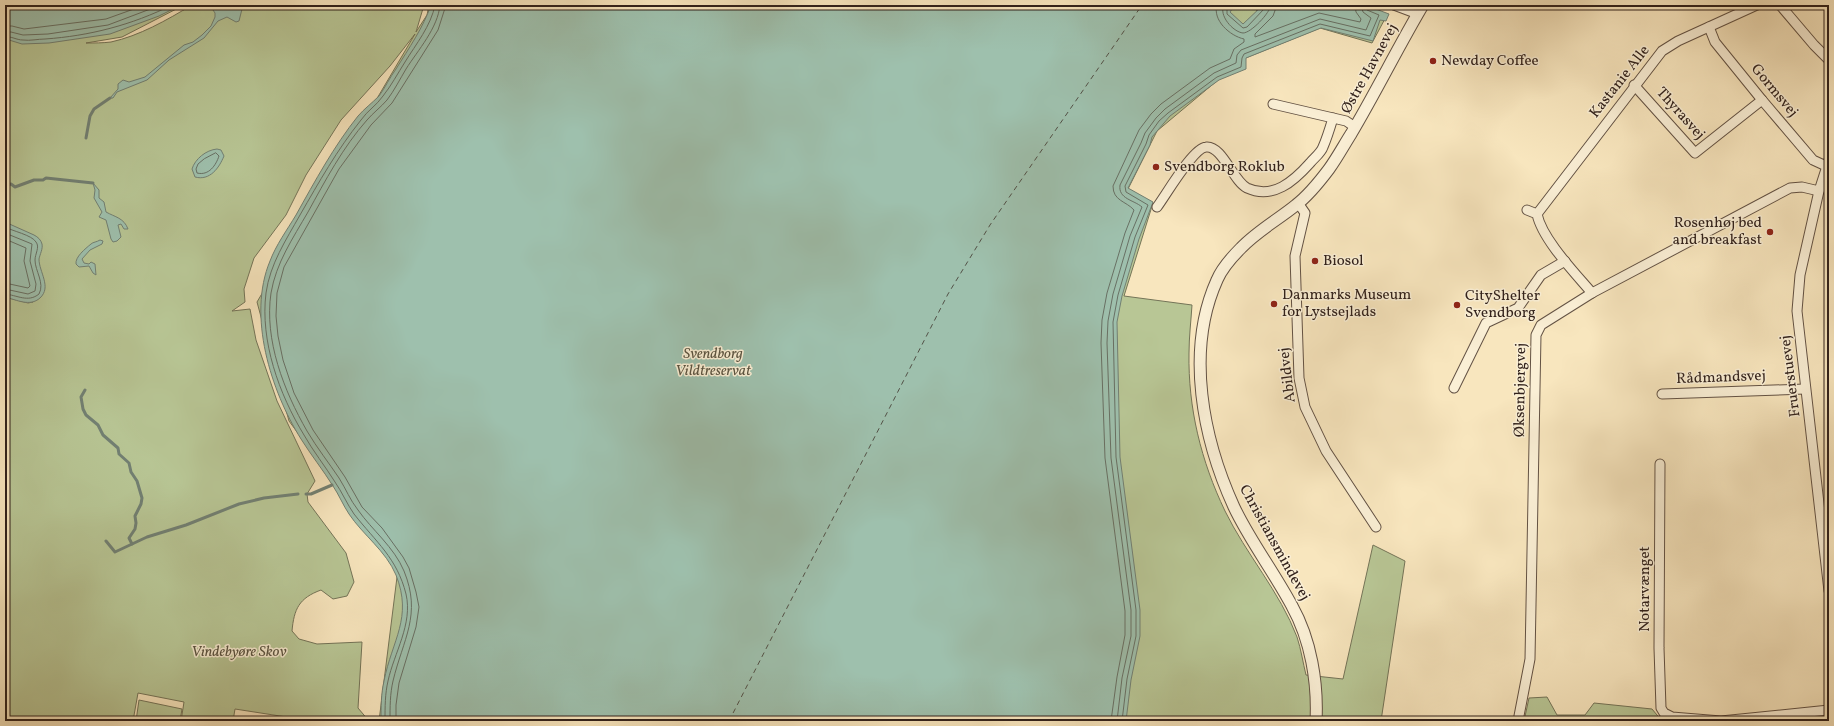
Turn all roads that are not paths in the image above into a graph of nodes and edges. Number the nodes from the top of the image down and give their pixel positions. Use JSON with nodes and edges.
{"nodes":[{"id":1,"x":1394,"y":5,"type":"edge"},
{"id":2,"x":1757,"y":5,"type":"edge"},
{"id":3,"x":1780,"y":5,"type":"edge"},
{"id":4,"x":1421,"y":9,"type":"edge"},
{"id":5,"x":1709,"y":27,"type":"junction"},
{"id":6,"x":1829,"y":60,"type":"edge"},
{"id":7,"x":1634,"y":85,"type":"junction"},
{"id":8,"x":1762,"y":100,"type":"junction"},
{"id":9,"x":1273,"y":104,"type":"dead end"},
{"id":10,"x":1333,"y":118,"type":"junction"},
{"id":11,"x":1355,"y":127,"type":"junction"},
{"id":12,"x":1827,"y":163,"type":"edge"},
{"id":13,"x":1819,"y":191,"type":"junction"},
{"id":14,"x":1298,"y":203,"type":"junction"},
{"id":15,"x":1157,"y":207,"type":"dead end"},
{"id":16,"x":1527,"y":210,"type":"dead end"},
{"id":17,"x":1537,"y":214,"type":"junction"},
{"id":18,"x":1565,"y":261,"type":"junction"},
{"id":19,"x":1592,"y":293,"type":"junction"},
{"id":20,"x":1454,"y":388,"type":"dead end"},
{"id":21,"x":1806,"y":389,"type":"junction"},
{"id":22,"x":1662,"y":394,"type":"dead end"},
{"id":23,"x":1660,"y":464,"type":"dead end"},
{"id":24,"x":1376,"y":527,"type":"dead end"},
{"id":25,"x":1826,"y":540,"type":"edge"},
{"id":26,"x":1829,"y":591,"type":"edge"},
{"id":27,"x":1829,"y":710,"type":"edge"},
{"id":28,"x":1316,"y":721,"type":"edge"},
{"id":29,"x":1518,"y":721,"type":"edge"},
{"id":30,"x":1721,"y":721,"type":"edge"}],
"edges":[{"from":1,"to":4,"type":"street"},
{"from":2,"to":5,"type":"street","name":"Kastanie Alle"},
{"from":3,"to":6,"type":"street"},
{"from":4,"to":11,"type":"street","name":"Østre Havnevej"},
{"from":5,"to":7,"type":"street","name":"Kastanie Alle"},
{"from":5,"to":8,"type":"street","name":"Gormsvej"},
{"from":7,"to":8,"type":"street","name":"Thyrasvej"},
{"from":7,"to":17,"type":"street","name":"Kastanie Alle"},
{"from":8,"to":12,"type":"street","name":"Gormsvej"},
{"from":9,"to":10,"type":"street","name":"Østre Havnevej"},
{"from":10,"to":11,"type":"street","name":"Østre Havnevej"},
{"from":10,"to":15,"type":"street","name":"Østre Havnevej"},
{"from":11,"to":14,"type":"street","name":"Østre Havnevej"},
{"from":12,"to":13,"type":"street","name":"Fruerstuevej"},
{"from":13,"to":19,"type":"street","name":"Øksenbjergvej"},
{"from":13,"to":21,"type":"street","name":"Fruerstuevej"},
{"from":14,"to":24,"type":"street","name":"Abildvej"},
{"from":14,"to":28,"type":"street","name":"Christiansmindevej"},
{"from":16,"to":17,"type":"street"},
{"from":17,"to":18,"type":"street"},
{"from":18,"to":19,"type":"street"},
{"from":18,"to":20,"type":"street"},
{"from":19,"to":29,"type":"street","name":"Øksenbjergvej"},
{"from":21,"to":22,"type":"street","name":"Rådmandsvej"},
{"from":21,"to":25,"type":"street","name":"Fruerstuevej"},
{"from":23,"to":30,"type":"street","name":"Notarvænget"},
{"from":25,"to":26,"type":"street","name":"Fruerstuevej"},
{"from":27,"to":30,"type":"street"}]}
